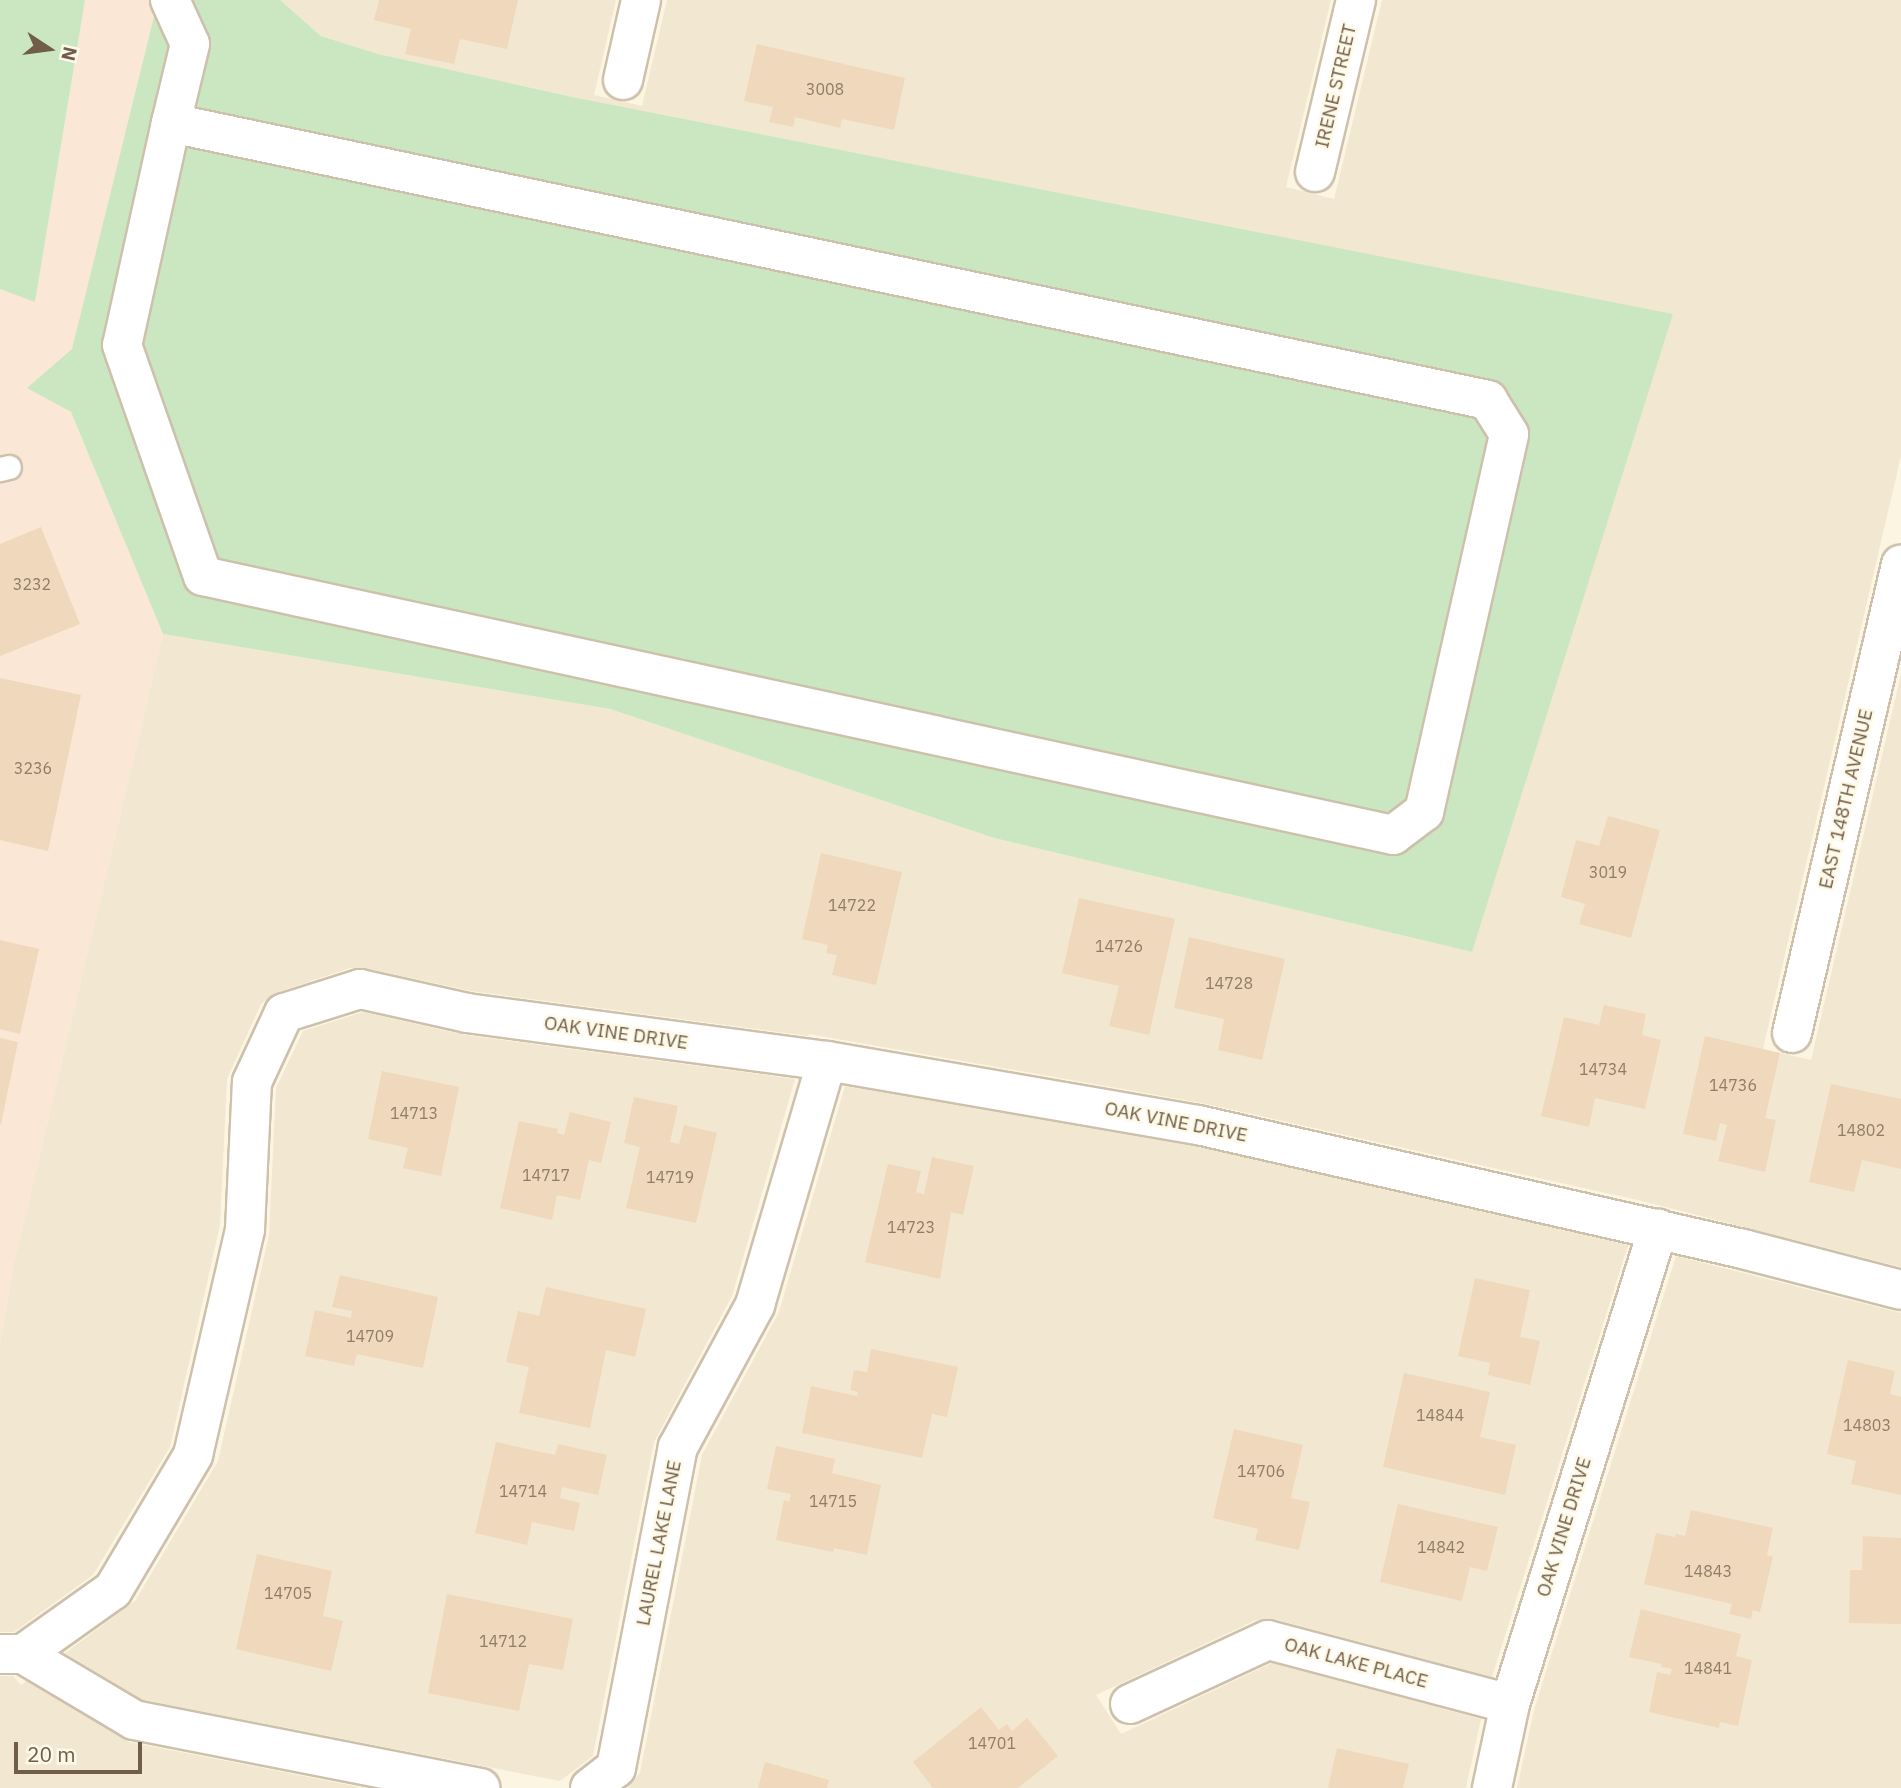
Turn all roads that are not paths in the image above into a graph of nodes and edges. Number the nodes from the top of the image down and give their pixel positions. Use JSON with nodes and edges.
{"nodes":[{"id":1,"x":170,"y":0,"type":"edge"},
{"id":2,"x":200,"y":0,"type":"edge"},
{"id":3,"x":641,"y":0,"type":"edge"},
{"id":4,"x":1356,"y":0,"type":"edge"},
{"id":5,"x":190,"y":44,"type":"junction"},
{"id":6,"x":623,"y":79,"type":"dead end"},
{"id":7,"x":172,"y":123,"type":"junction"},
{"id":8,"x":1315,"y":172,"type":"dead end"},
{"id":9,"x":1901,"y":565,"type":"edge"},
{"id":10,"x":1791,"y":1033,"type":"dead end"},
{"id":11,"x":827,"y":1061,"type":"junction"},
{"id":12,"x":1658,"y":1229,"type":"junction"},
{"id":13,"x":1901,"y":1290,"type":"edge"},
{"id":14,"x":12,"y":1654,"type":"edge"},
{"id":15,"x":1130,"y":1704,"type":"dead end"},
{"id":16,"x":1510,"y":1704,"type":"junction"},
{"id":17,"x":480,"y":1788,"type":"edge"},
{"id":18,"x":590,"y":1788,"type":"edge"},
{"id":19,"x":1492,"y":1788,"type":"edge"}],
"edges":[{"from":1,"to":5,"type":"street"},
{"from":2,"to":5,"type":"street"},
{"from":3,"to":6,"type":"street"},
{"from":4,"to":8,"type":"street","name":"IRENE STREET"},
{"from":5,"to":7,"type":"street"},
{"from":7,"to":7,"type":"street"},
{"from":9,"to":10,"type":"street","name":"EAST 148TH AVENUE"},
{"from":11,"to":12,"type":"street","name":"OAK VINE DRIVE"},
{"from":11,"to":14,"type":"street","name":"OAK VINE DRIVE"},
{"from":11,"to":18,"type":"street","name":"LAUREL LAKE LANE"},
{"from":12,"to":13,"type":"street","name":"OAK VINE DRIVE"},
{"from":12,"to":16,"type":"street","name":"OAK VINE DRIVE"},
{"from":14,"to":17,"type":"street"},
{"from":15,"to":16,"type":"street","name":"OAK LAKE PLACE"},
{"from":16,"to":19,"type":"street","name":"OAK VINE DRIVE"}]}
